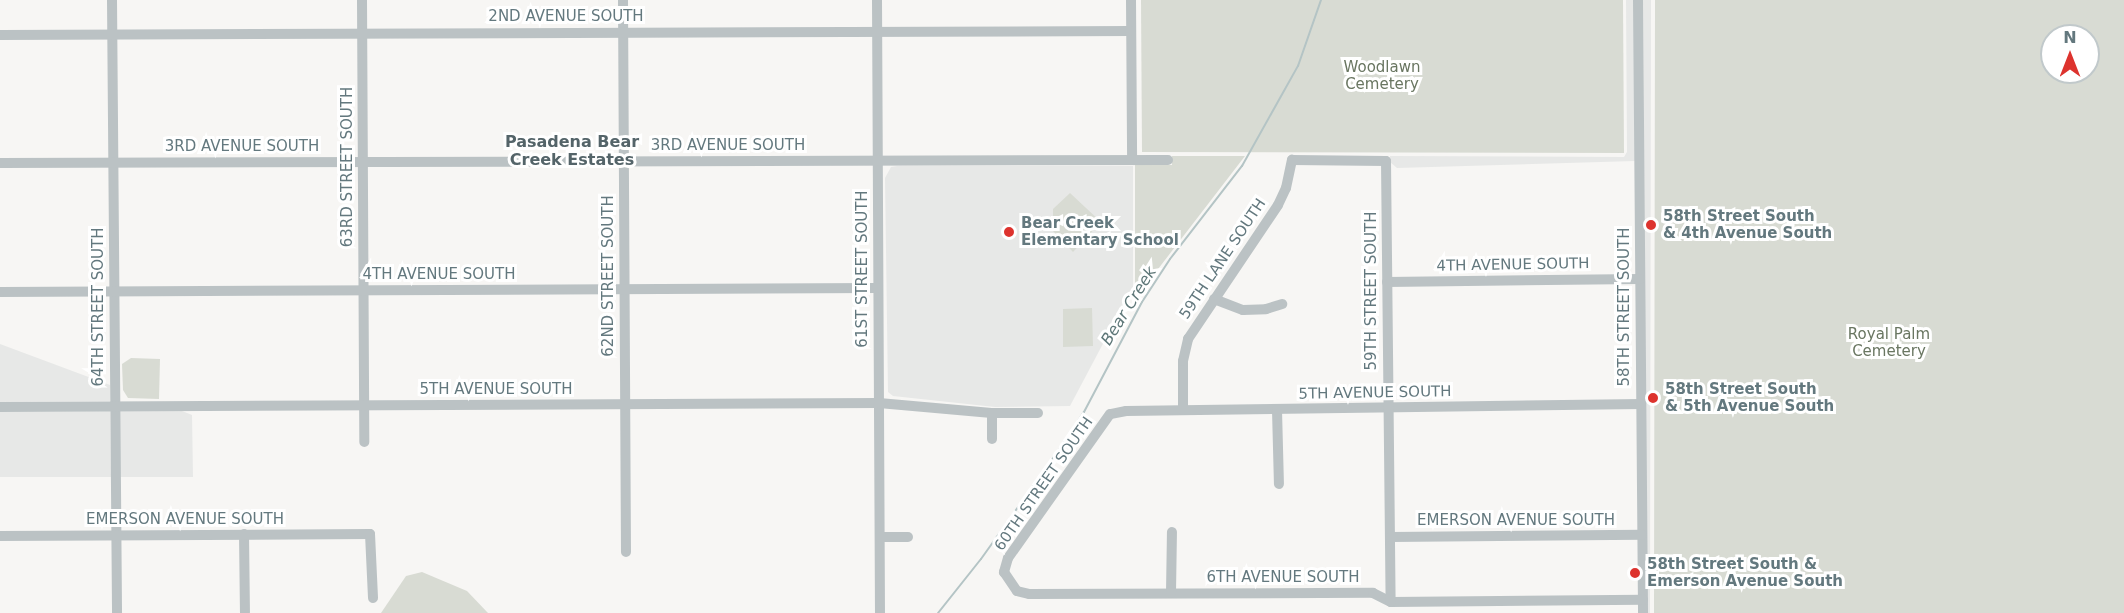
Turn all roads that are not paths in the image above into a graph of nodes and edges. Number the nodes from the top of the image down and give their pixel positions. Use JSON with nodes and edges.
{"nodes":[{"id":1,"x":111,"y":0,"type":"edge"},
{"id":2,"x":362,"y":0,"type":"edge"},
{"id":3,"x":623,"y":0,"type":"edge"},
{"id":4,"x":877,"y":0,"type":"edge"},
{"id":5,"x":1131,"y":0,"type":"edge"},
{"id":6,"x":1638,"y":0,"type":"edge"},
{"id":7,"x":1131,"y":30,"type":"junction"},
{"id":8,"x":362,"y":32,"type":"junction"},
{"id":9,"x":623,"y":32,"type":"junction"},
{"id":10,"x":876,"y":32,"type":"junction"},
{"id":11,"x":112,"y":34,"type":"junction"},
{"id":12,"x":0,"y":35,"type":"edge"},
{"id":13,"x":877,"y":160,"type":"junction"},
{"id":14,"x":1132,"y":160,"type":"junction"},
{"id":15,"x":1168,"y":160,"type":"dead end"},
{"id":16,"x":1292,"y":160,"type":"joint"},
{"id":17,"x":624,"y":161,"type":"junction"},
{"id":18,"x":363,"y":162,"type":"junction"},
{"id":19,"x":0,"y":163,"type":"edge"},
{"id":20,"x":112,"y":163,"type":"junction"},
{"id":21,"x":1640,"y":279,"type":"junction"},
{"id":22,"x":1387,"y":282,"type":"junction"},
{"id":23,"x":878,"y":288,"type":"junction"},
{"id":24,"x":363,"y":290,"type":"junction"},
{"id":25,"x":624,"y":290,"type":"junction"},
{"id":26,"x":114,"y":291,"type":"junction"},
{"id":27,"x":0,"y":292,"type":"edge"},
{"id":28,"x":1215,"y":299,"type":"junction"},
{"id":29,"x":1282,"y":304,"type":"dead end"},
{"id":30,"x":879,"y":403,"type":"junction"},
{"id":31,"x":1641,"y":404,"type":"junction"},
{"id":32,"x":363,"y":405,"type":"junction"},
{"id":33,"x":625,"y":405,"type":"junction"},
{"id":34,"x":114,"y":406,"type":"junction"},
{"id":35,"x":1387,"y":406,"type":"junction"},
{"id":36,"x":0,"y":407,"type":"edge"},
{"id":37,"x":1182,"y":410,"type":"junction"},
{"id":38,"x":1277,"y":410,"type":"junction"},
{"id":39,"x":992,"y":412,"type":"junction"},
{"id":40,"x":1038,"y":413,"type":"dead end"},
{"id":41,"x":1110,"y":414,"type":"joint"},
{"id":42,"x":992,"y":439,"type":"dead end"},
{"id":43,"x":364,"y":442,"type":"dead end"},
{"id":44,"x":1279,"y":484,"type":"dead end"},
{"id":45,"x":1172,"y":532,"type":"dead end"},
{"id":46,"x":244,"y":534,"type":"junction"},
{"id":47,"x":117,"y":535,"type":"junction"},
{"id":48,"x":1642,"y":535,"type":"junction"},
{"id":49,"x":0,"y":536,"type":"edge"},
{"id":50,"x":880,"y":537,"type":"junction"},
{"id":51,"x":908,"y":537,"type":"dead end"},
{"id":52,"x":1391,"y":537,"type":"junction"},
{"id":53,"x":626,"y":552,"type":"dead end"},
{"id":54,"x":1004,"y":572,"type":"joint"},
{"id":55,"x":1171,"y":593,"type":"junction"},
{"id":56,"x":373,"y":598,"type":"dead end"},
{"id":57,"x":1642,"y":600,"type":"junction"},
{"id":58,"x":1391,"y":602,"type":"junction"},
{"id":59,"x":244,"y":612,"type":"edge"},
{"id":60,"x":117,"y":613,"type":"edge"},
{"id":61,"x":880,"y":613,"type":"edge"},
{"id":62,"x":1643,"y":613,"type":"edge"}],
"edges":[{"from":1,"to":11,"type":"street","name":"64TH STREET SOUTH"},
{"from":2,"to":8,"type":"street","name":"63RD STREET SOUTH"},
{"from":3,"to":9,"type":"street","name":"62ND STREET SOUTH"},
{"from":4,"to":10,"type":"street","name":"61ST STREET SOUTH"},
{"from":5,"to":7,"type":"street"},
{"from":6,"to":21,"type":"street","name":"58TH STREET SOUTH"},
{"from":7,"to":10,"type":"street","name":"2ND AVENUE SOUTH"},
{"from":7,"to":14,"type":"street"},
{"from":8,"to":9,"type":"street","name":"2ND AVENUE SOUTH"},
{"from":8,"to":11,"type":"street","name":"2ND AVENUE SOUTH"},
{"from":8,"to":18,"type":"street","name":"63RD STREET SOUTH"},
{"from":9,"to":10,"type":"street","name":"2ND AVENUE SOUTH"},
{"from":9,"to":17,"type":"street","name":"62ND STREET SOUTH"},
{"from":10,"to":13,"type":"street","name":"61ST STREET SOUTH"},
{"from":11,"to":12,"type":"street","name":"2ND AVENUE SOUTH"},
{"from":11,"to":20,"type":"street","name":"64TH STREET SOUTH"},
{"from":13,"to":14,"type":"street","name":"3RD AVENUE SOUTH"},
{"from":13,"to":17,"type":"street","name":"3RD AVENUE SOUTH"},
{"from":13,"to":23,"type":"street","name":"61ST STREET SOUTH"},
{"from":14,"to":15,"type":"street","name":"3RD AVENUE SOUTH"},
{"from":16,"to":22,"type":"street","name":"59TH STREET SOUTH"},
{"from":16,"to":28,"type":"street","name":"59TH LANE SOUTH"},
{"from":17,"to":18,"type":"street","name":"3RD AVENUE SOUTH"},
{"from":17,"to":25,"type":"street","name":"62ND STREET SOUTH"},
{"from":18,"to":20,"type":"street","name":"3RD AVENUE SOUTH"},
{"from":18,"to":24,"type":"street","name":"63RD STREET SOUTH"},
{"from":19,"to":20,"type":"street","name":"3RD AVENUE SOUTH"},
{"from":20,"to":26,"type":"street","name":"64TH STREET SOUTH"},
{"from":21,"to":22,"type":"street","name":"4TH AVENUE SOUTH"},
{"from":21,"to":31,"type":"street","name":"58TH STREET SOUTH"},
{"from":22,"to":35,"type":"street","name":"59TH STREET SOUTH"},
{"from":23,"to":25,"type":"street","name":"4TH AVENUE SOUTH"},
{"from":23,"to":30,"type":"street","name":"61ST STREET SOUTH"},
{"from":24,"to":25,"type":"street","name":"4TH AVENUE SOUTH"},
{"from":24,"to":26,"type":"street","name":"4TH AVENUE SOUTH"},
{"from":24,"to":32,"type":"street","name":"63RD STREET SOUTH"},
{"from":25,"to":33,"type":"street","name":"62ND STREET SOUTH"},
{"from":26,"to":27,"type":"street","name":"4TH AVENUE SOUTH"},
{"from":26,"to":34,"type":"street","name":"64TH STREET SOUTH"},
{"from":28,"to":29,"type":"street"},
{"from":28,"to":37,"type":"street","name":"59TH LANE SOUTH"},
{"from":30,"to":33,"type":"street","name":"5TH AVENUE SOUTH"},
{"from":30,"to":39,"type":"street","name":"5TH AVENUE SOUTH"},
{"from":30,"to":50,"type":"street","name":"61ST STREET SOUTH"},
{"from":31,"to":35,"type":"street","name":"5TH AVENUE SOUTH"},
{"from":31,"to":48,"type":"street","name":"58TH STREET SOUTH"},
{"from":32,"to":33,"type":"street","name":"5TH AVENUE SOUTH"},
{"from":32,"to":34,"type":"street","name":"5TH AVENUE SOUTH"},
{"from":32,"to":43,"type":"street","name":"63RD STREET SOUTH"},
{"from":33,"to":53,"type":"street","name":"62ND STREET SOUTH"},
{"from":34,"to":36,"type":"street","name":"5TH AVENUE SOUTH"},
{"from":34,"to":47,"type":"street","name":"64TH STREET SOUTH"},
{"from":35,"to":38,"type":"street","name":"5TH AVENUE SOUTH"},
{"from":35,"to":52,"type":"street","name":"59TH STREET SOUTH"},
{"from":37,"to":38,"type":"street","name":"5TH AVENUE SOUTH"},
{"from":37,"to":41,"type":"street","name":"5TH AVENUE SOUTH"},
{"from":38,"to":44,"type":"street"},
{"from":39,"to":40,"type":"street","name":"5TH AVENUE SOUTH"},
{"from":39,"to":42,"type":"street"},
{"from":41,"to":54,"type":"street","name":"60TH STREET SOUTH"},
{"from":45,"to":55,"type":"street"},
{"from":46,"to":47,"type":"street","name":"EMERSON AVENUE SOUTH"},
{"from":46,"to":56,"type":"street","name":"EMERSON AVENUE SOUTH"},
{"from":46,"to":59,"type":"street"},
{"from":47,"to":49,"type":"street","name":"EMERSON AVENUE SOUTH"},
{"from":47,"to":60,"type":"street","name":"64TH STREET SOUTH"},
{"from":48,"to":52,"type":"street","name":"EMERSON AVENUE SOUTH"},
{"from":48,"to":57,"type":"street","name":"58TH STREET SOUTH"},
{"from":50,"to":51,"type":"street"},
{"from":50,"to":61,"type":"street","name":"61ST STREET SOUTH"},
{"from":52,"to":58,"type":"street","name":"59TH STREET SOUTH"},
{"from":54,"to":55,"type":"street","name":"6TH AVENUE SOUTH"},
{"from":55,"to":58,"type":"street","name":"6TH AVENUE SOUTH"},
{"from":57,"to":58,"type":"street","name":"6TH AVENUE SOUTH"},
{"from":57,"to":62,"type":"street","name":"58TH STREET SOUTH"}]}
